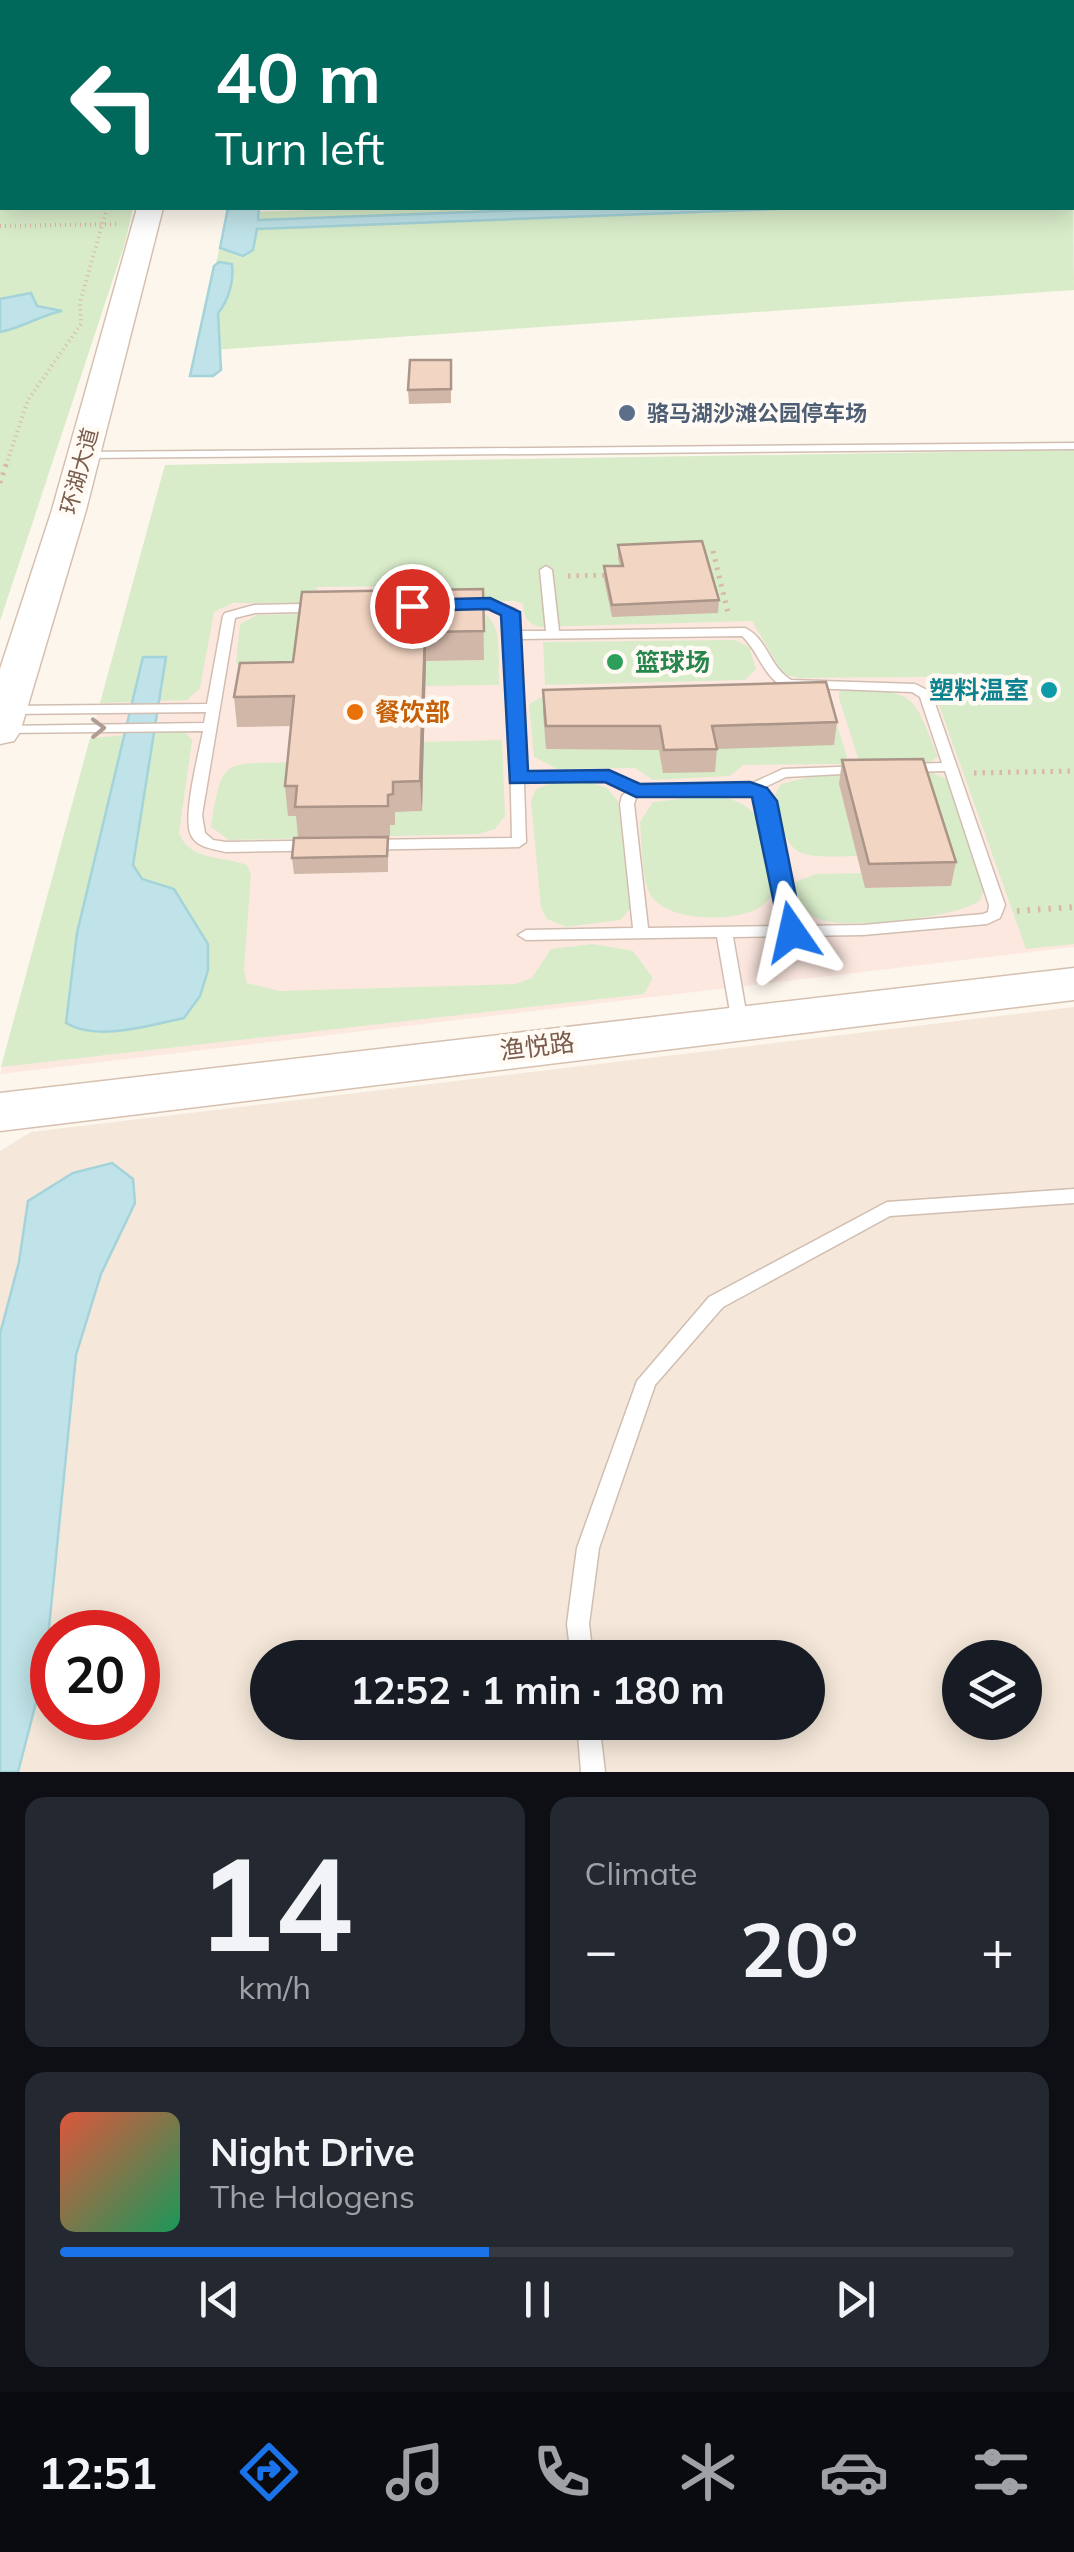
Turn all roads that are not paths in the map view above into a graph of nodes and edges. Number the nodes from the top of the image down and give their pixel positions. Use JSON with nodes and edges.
{"nodes":[{"id":1,"x":148,"y":216,"type":"edge"},
{"id":2,"x":1074,"y":446,"type":"edge"},
{"id":3,"x":84,"y":455,"type":"junction"},
{"id":4,"x":546,"y":574,"type":"road end"},
{"id":5,"x":514,"y":634,"type":"junction"},
{"id":6,"x":552,"y":634,"type":"junction"},
{"id":7,"x":214,"y":708,"type":"junction"},
{"id":8,"x":2,"y":720,"type":"edge"},
{"id":9,"x":211,"y":727,"type":"junction"},
{"id":10,"x":874,"y":769,"type":"edge"},
{"id":11,"x":893,"y":769,"type":"edge"},
{"id":12,"x":952,"y":771,"type":"junction"},
{"id":13,"x":518,"y":778,"type":"junction"},
{"id":14,"x":750,"y":789,"type":"junction"},
{"id":15,"x":636,"y":791,"type":"junction"},
{"id":16,"x":724,"y":932,"type":"junction"},
{"id":17,"x":792,"y":932,"type":"junction"},
{"id":18,"x":641,"y":934,"type":"junction"},
{"id":19,"x":526,"y":935,"type":"dead end"},
{"id":20,"x":1074,"y":984,"type":"edge"},
{"id":21,"x":740,"y":1022,"type":"junction"},
{"id":22,"x":0,"y":1112,"type":"edge"},
{"id":23,"x":1074,"y":1196,"type":"edge"},
{"id":24,"x":580,"y":1640,"type":"edge"},
{"id":25,"x":590,"y":1740,"type":"edge"},
{"id":26,"x":593,"y":1772,"type":"edge"}],
"edges":[{"from":1,"to":3,"type":"main road","name":"环湖大道"},
{"from":2,"to":3,"type":"lane"},
{"from":3,"to":8,"type":"main road","name":"环湖大道"},
{"from":4,"to":6,"type":"lane"},
{"from":5,"to":6,"type":"lane"},
{"from":5,"to":7,"type":"lane"},
{"from":5,"to":13,"type":"lane"},
{"from":6,"to":12,"type":"lane"},
{"from":7,"to":8,"type":"lane"},
{"from":7,"to":9,"type":"lane"},
{"from":8,"to":9,"type":"lane","one_way":true},
{"from":9,"to":13,"type":"lane"},
{"from":10,"to":14,"type":"lane"},
{"from":11,"to":12,"type":"lane"},
{"from":12,"to":17,"type":"lane"},
{"from":13,"to":15,"type":"lane"},
{"from":14,"to":15,"type":"lane"},
{"from":14,"to":17,"type":"lane"},
{"from":15,"to":18,"type":"lane"},
{"from":16,"to":17,"type":"lane"},
{"from":16,"to":18,"type":"lane"},
{"from":16,"to":21,"type":"lane"},
{"from":18,"to":19,"type":"lane"},
{"from":20,"to":21,"type":"main road","name":"渔悦路"},
{"from":21,"to":22,"type":"main road","name":"渔悦路"},
{"from":23,"to":24,"type":"lane"},
{"from":25,"to":26,"type":"lane"}]}
